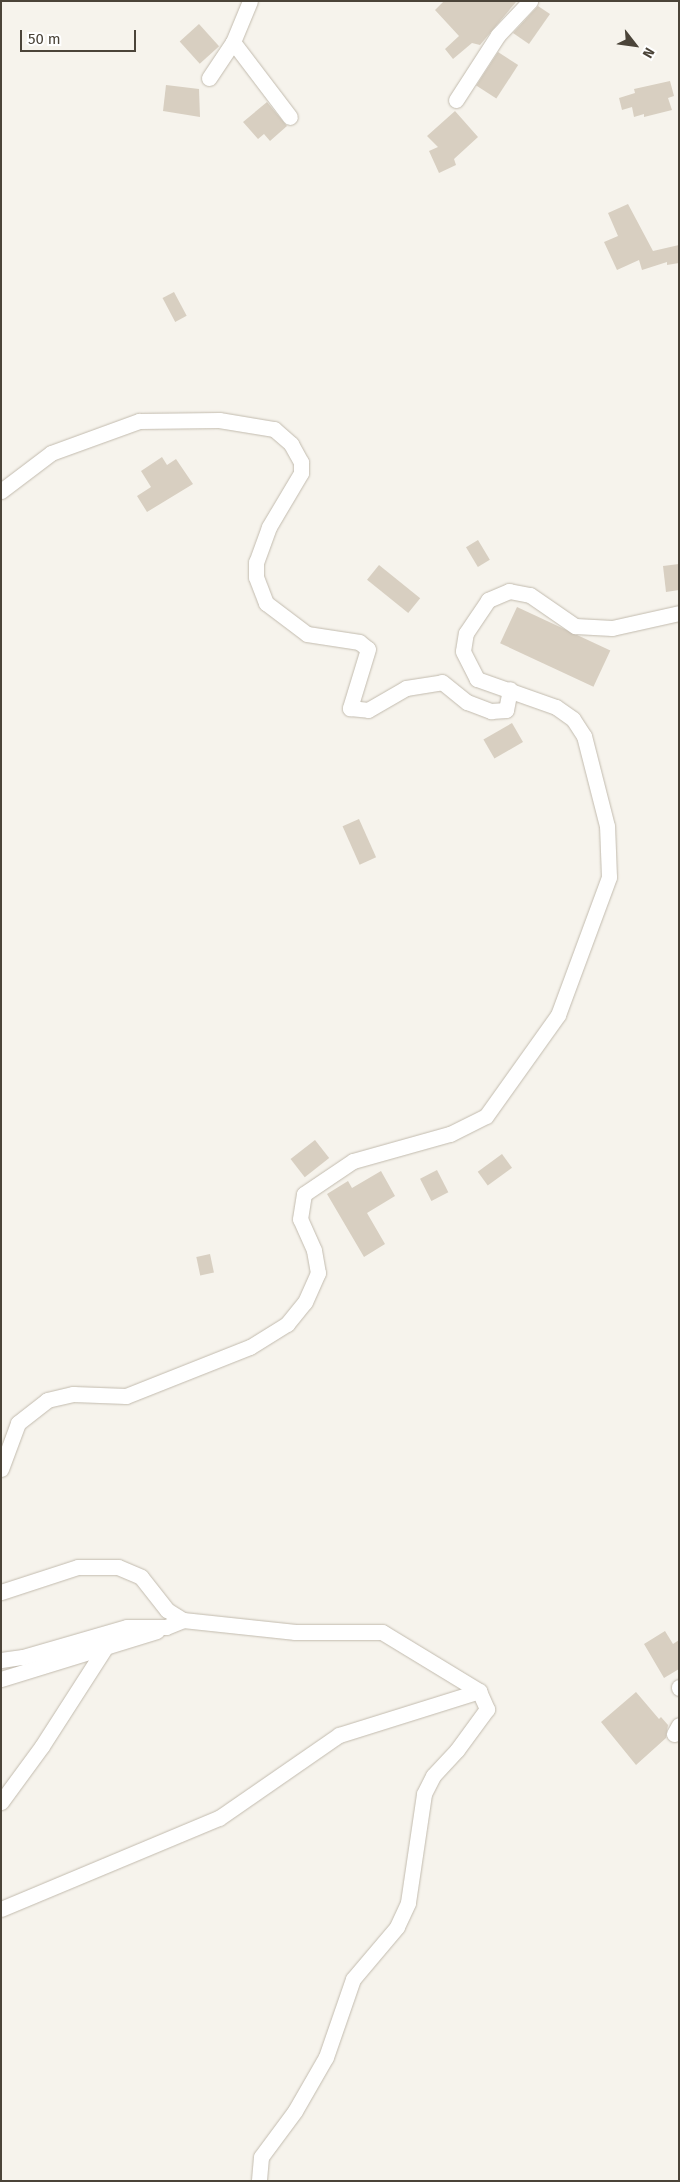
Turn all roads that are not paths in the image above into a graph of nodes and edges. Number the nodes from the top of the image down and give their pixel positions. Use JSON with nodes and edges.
{"nodes":[{"id":1,"x":250,"y":1,"type":"edge"},
{"id":2,"x":530,"y":1,"type":"edge"},
{"id":3,"x":233,"y":42,"type":"junction"},
{"id":4,"x":209,"y":78,"type":"dead end"},
{"id":5,"x":456,"y":100,"type":"dead end"},
{"id":6,"x":290,"y":117,"type":"dead end"},
{"id":7,"x":1,"y":492,"type":"edge"},
{"id":8,"x":679,"y":613,"type":"edge"},
{"id":9,"x":510,"y":688,"type":"junction"},
{"id":10,"x":1,"y":1470,"type":"edge"},
{"id":11,"x":1,"y":1592,"type":"edge"},
{"id":12,"x":183,"y":1620,"type":"junction"},
{"id":13,"x":166,"y":1627,"type":"junction"},
{"id":14,"x":108,"y":1643,"type":"junction"},
{"id":15,"x":1,"y":1660,"type":"edge"},
{"id":16,"x":1,"y":1679,"type":"edge"},
{"id":17,"x":480,"y":1691,"type":"junction"},
{"id":18,"x":1,"y":1802,"type":"edge"},
{"id":19,"x":1,"y":1909,"type":"edge"},
{"id":20,"x":259,"y":2181,"type":"edge"}],
"edges":[{"from":1,"to":3,"type":"street"},
{"from":2,"to":5,"type":"street"},
{"from":3,"to":4,"type":"street"},
{"from":3,"to":6,"type":"street"},
{"from":7,"to":9,"type":"street"},
{"from":8,"to":9,"type":"street"},
{"from":9,"to":10,"type":"street"},
{"from":11,"to":12,"type":"street"},
{"from":12,"to":13,"type":"street"},
{"from":12,"to":17,"type":"street"},
{"from":13,"to":14,"type":"street"},
{"from":13,"to":15,"type":"street"},
{"from":14,"to":16,"type":"street"},
{"from":14,"to":18,"type":"street"},
{"from":17,"to":19,"type":"street"},
{"from":17,"to":20,"type":"street"}]}
